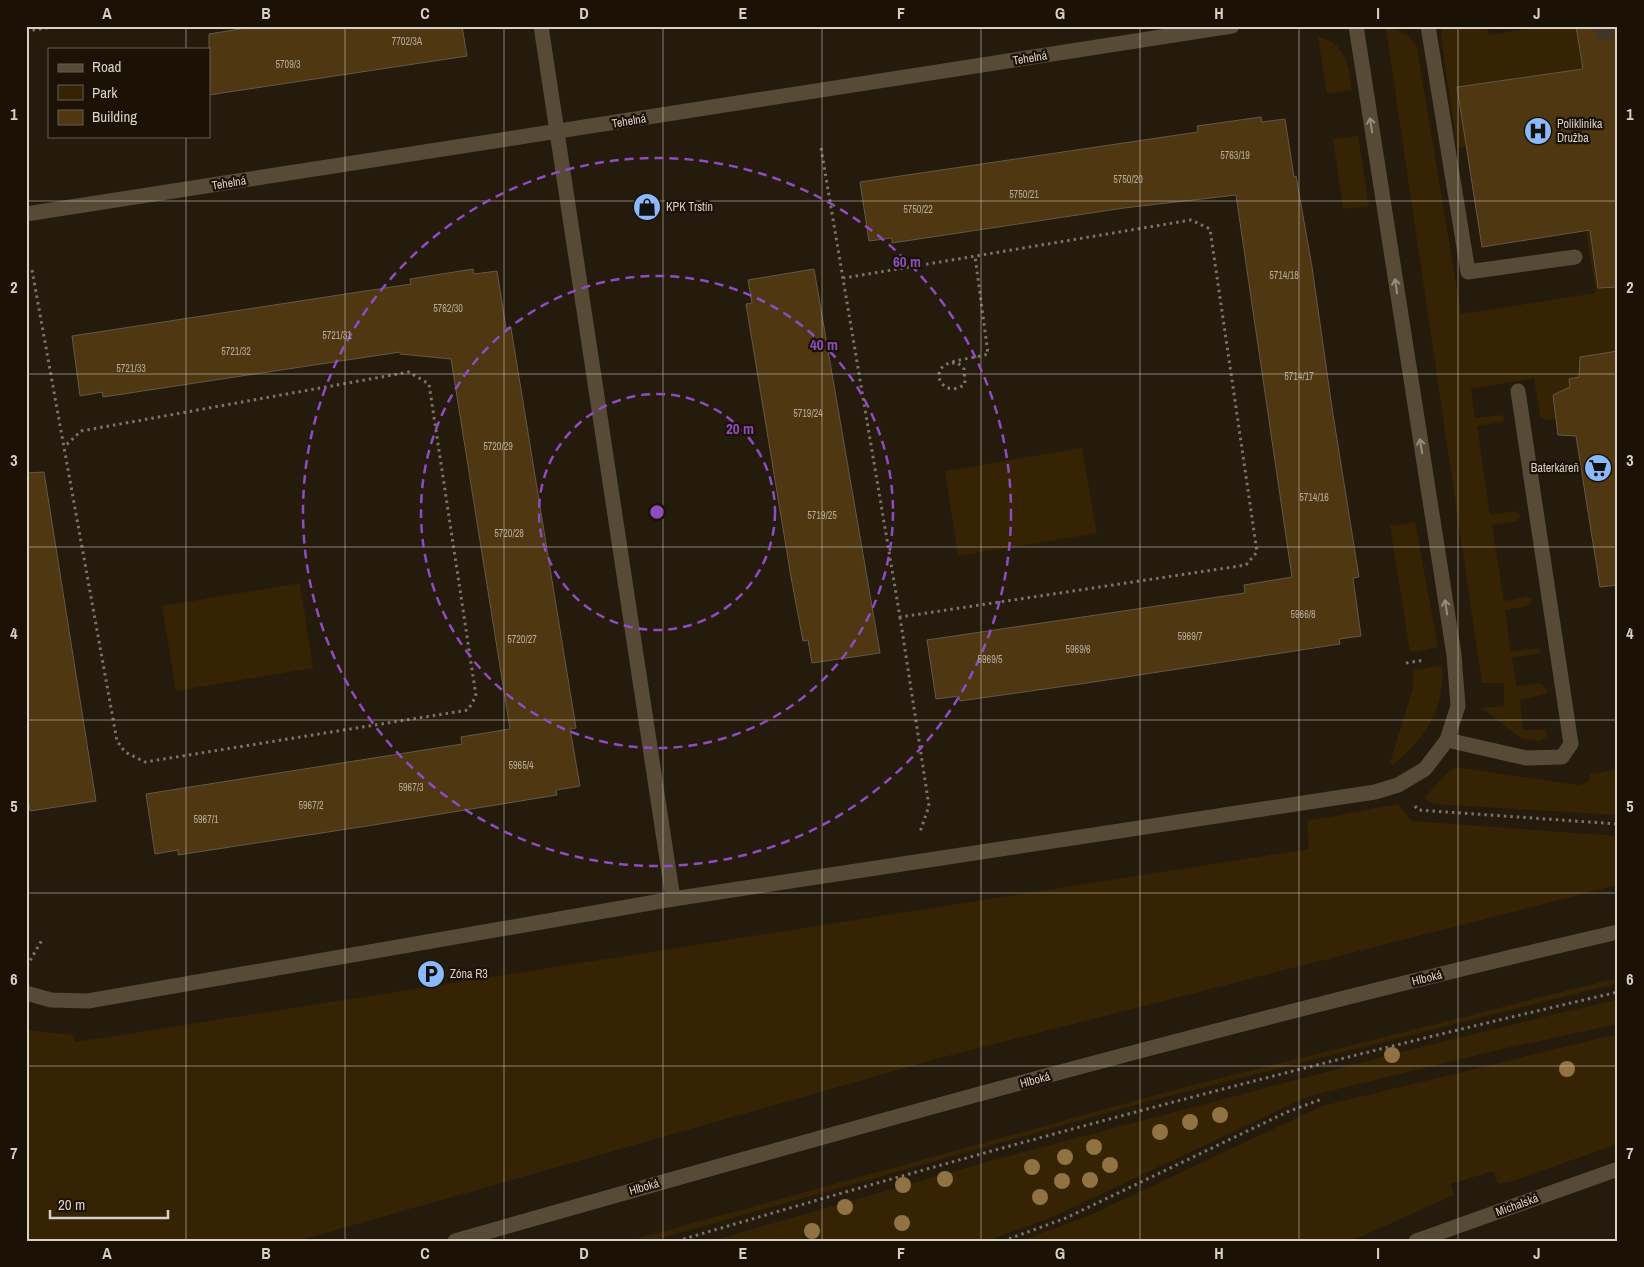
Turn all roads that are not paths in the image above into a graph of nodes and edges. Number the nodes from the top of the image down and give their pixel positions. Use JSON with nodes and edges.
{"nodes":[{"id":1,"x":542,"y":26,"type":"edge"},
{"id":2,"x":1232,"y":26,"type":"edge"},
{"id":3,"x":1356,"y":26,"type":"edge"},
{"id":4,"x":1428,"y":26,"type":"edge"},
{"id":5,"x":557,"y":132,"type":"junction"},
{"id":6,"x":26,"y":214,"type":"edge"},
{"id":7,"x":1575,"y":257,"type":"dead end"},
{"id":8,"x":1518,"y":391,"type":"dead end"},
{"id":9,"x":1447,"y":740,"type":"junction"},
{"id":10,"x":673,"y":899,"type":"junction"},
{"id":11,"x":1618,"y":932,"type":"edge"},
{"id":12,"x":26,"y":994,"type":"edge"},
{"id":13,"x":1618,"y":1169,"type":"edge"},
{"id":14,"x":455,"y":1241,"type":"edge"},
{"id":15,"x":1416,"y":1241,"type":"edge"}],
"edges":[{"from":1,"to":5,"type":"street"},
{"from":2,"to":5,"type":"street","name":"Tehelná"},
{"from":9,"to":3,"type":"street","one_way":true},
{"from":4,"to":7,"type":"street"},
{"from":5,"to":6,"type":"street","name":"Tehelná"},
{"from":5,"to":10,"type":"street"},
{"from":8,"to":9,"type":"street"},
{"from":9,"to":10,"type":"street"},
{"from":10,"to":12,"type":"street"},
{"from":11,"to":14,"type":"street","name":"Hlboká"},
{"from":13,"to":15,"type":"street","name":"Michalská"}]}
